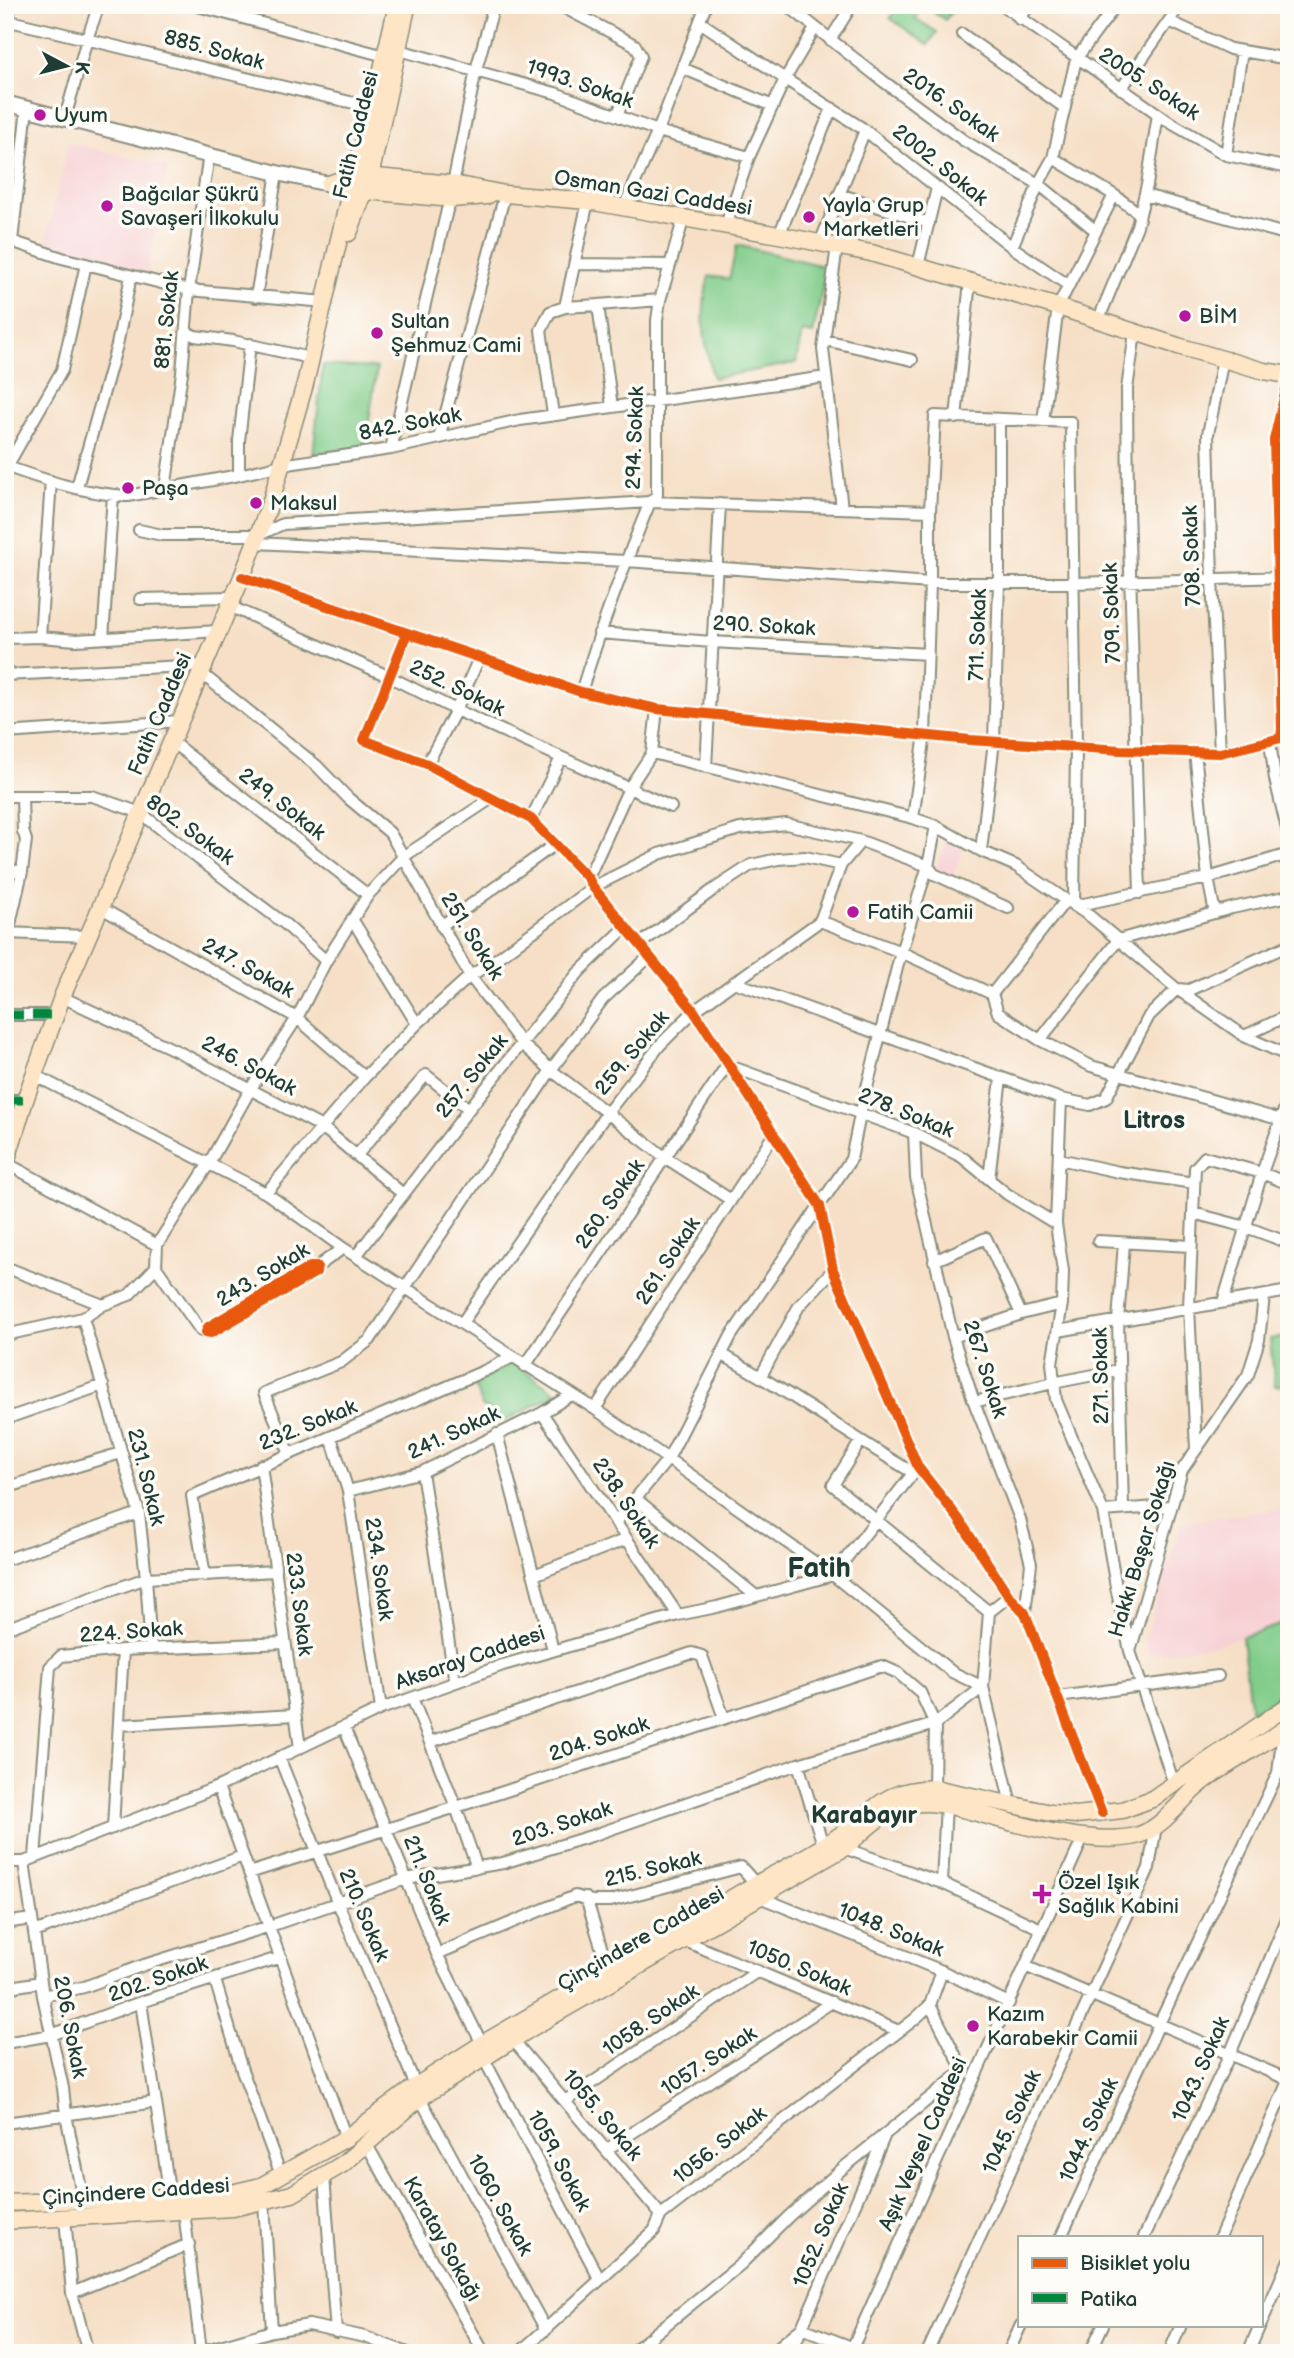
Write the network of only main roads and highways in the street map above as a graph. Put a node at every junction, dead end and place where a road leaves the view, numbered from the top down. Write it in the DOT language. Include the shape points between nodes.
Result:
graph roads {
  1 [pos="397,5"];
  2 [pos="407,5"];
  3 [pos="392,53"];
  4 [pos="377,148"];
  5 [pos="396,178"];
  6 [pos="360,183"];
  7 [pos="329,184"];
  8 [pos="453,192"];
  9 [pos="1289,376"];
  10 [pos="7,1156"];
  11 [pos="1289,1705"];
  12 [pos="1286,1728"];
  13 [pos="756,1890"];
  14 [pos="483,2051"];
  15 [pos="418,2092"];
  16 [pos="64,2200"];
  17 [pos="5,2203"];
  18 [pos="65,2218"];
  19 [pos="5,2221"];
  1 -- 3 [label="main road, Fatih Caddesi"];
  2 -- 3 [label="main road, Fatih Caddesi"];
  3 -- 4 [label="main road, Fatih Caddesi"];
  3 -- 6 [label="main road, Fatih Caddesi" via="373,107"];
  4 -- 5 [label="main road" via="383,166"];
  4 -- 6 [label="main road, Fatih Caddesi"];
  5 -- 6 [label="main road"];
  5 -- 8 [label="main road"];
  6 -- 7 [label="main road"];
  6 -- 8 [label="main road"];
  6 -- 10 [label="main road, Fatih Caddesi" via="257,539 62,997"];
  8 -- 9 [label="main road, Osman Gazi Caddesi" via="588,201 837,246"];
  11 -- 13 [label="main road, Çinçindere Caddesi" via="1152,1799 1122,1810 1064,1814 934,1788 890,1796"];
  12 -- 13 [label="main road, Çinçindere Caddesi" via="1203,1781 1156,1826 1140,1835 1114,1839 1084,1836 1031,1828 946,1804 918,1804 881,1816 844,1848"];
  13 -- 14 [label="main road, Çinçindere Caddesi" via="608,1969"];
  13 -- 14 [label="main road, Çinçindere Caddesi" via="683,1940 513,2040"];
  14 -- 15 [label="main road, Çinçindere Caddesi"];
  15 -- 16 [label="main road, Çinçindere Caddesi" via="261,2186 223,2195"];
  15 -- 18 [label="main road, Çinçindere Caddesi" via="367,2145 292,2194 233,2208"];
  16 -- 17 [label="main road, Çinçindere Caddesi"];
  16 -- 18 [label="main road"];
  18 -- 19 [label="main road, Çinçindere Caddesi"];
}
